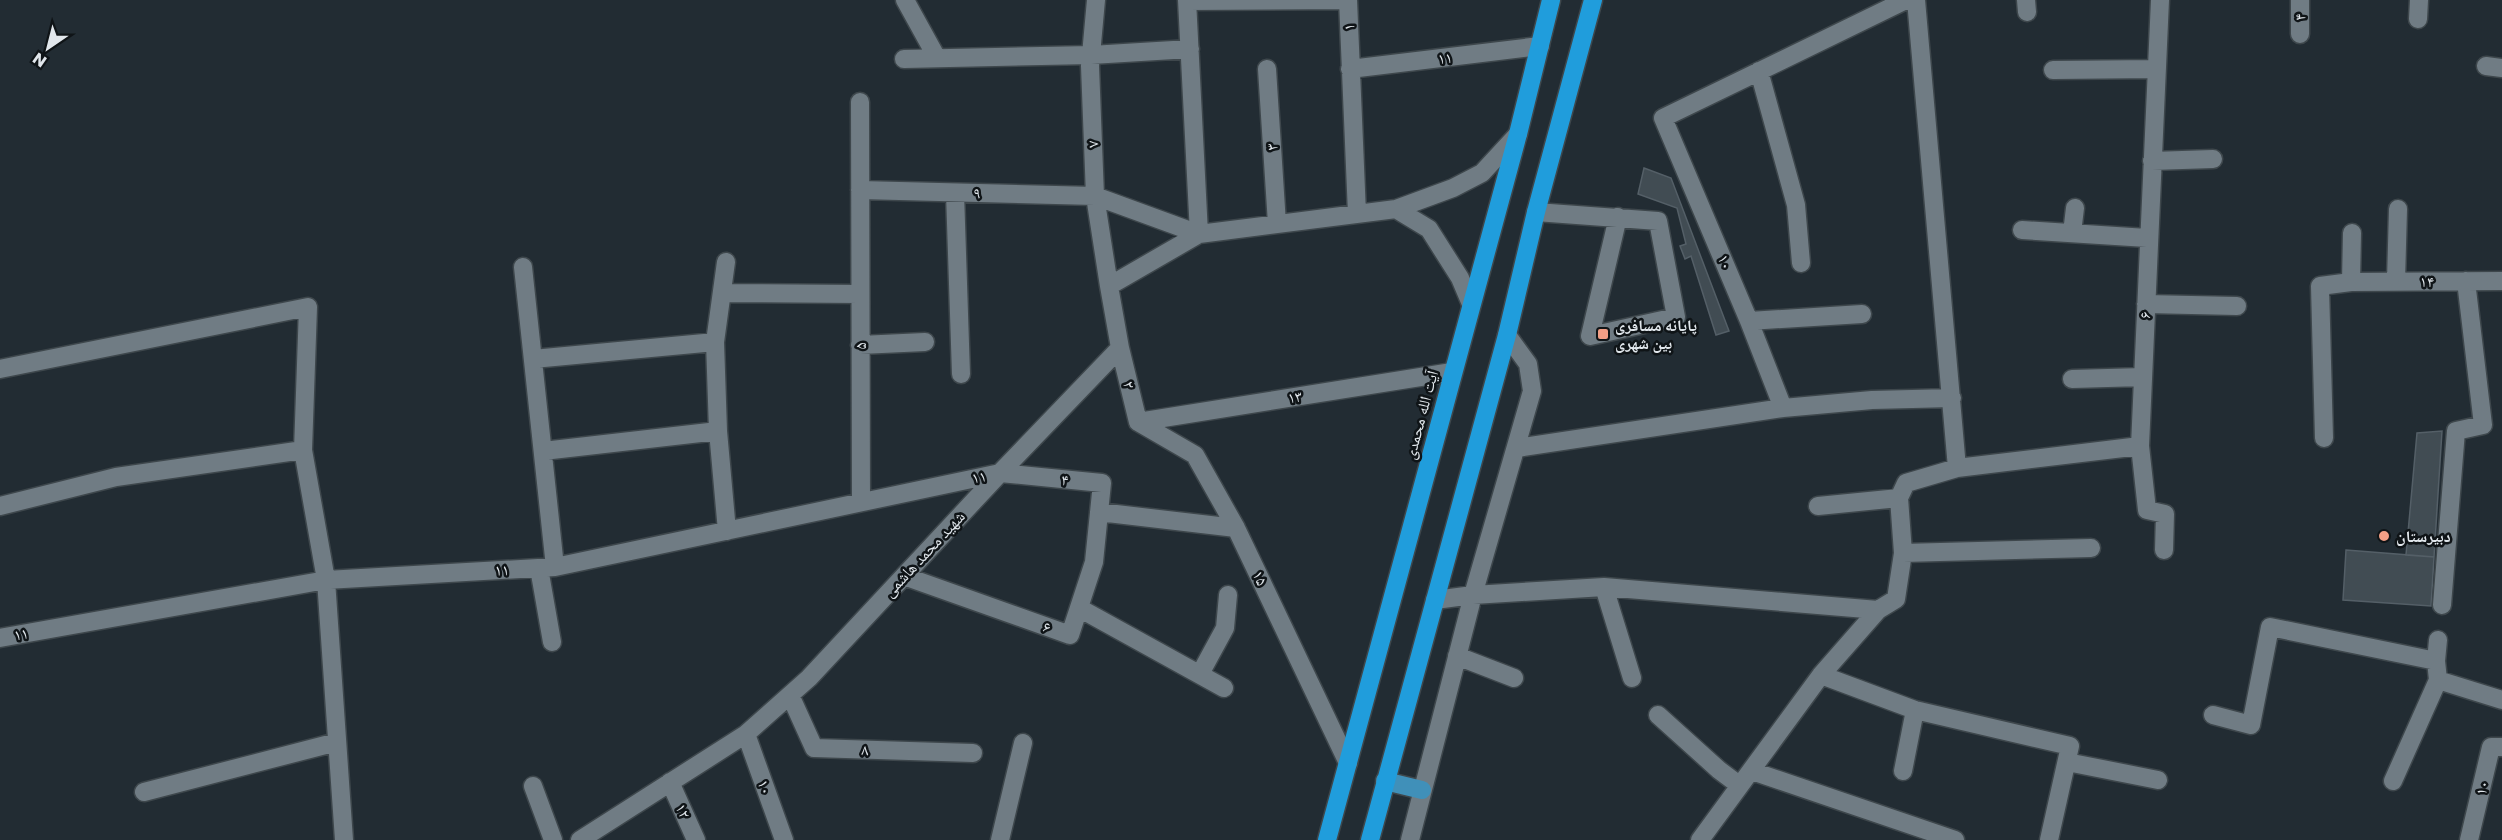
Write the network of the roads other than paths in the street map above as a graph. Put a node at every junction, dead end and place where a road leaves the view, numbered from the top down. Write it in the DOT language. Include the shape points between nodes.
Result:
graph roads {
  1 [pos="905,0"];
  2 [pos="1096,0"];
  3 [pos="1551,0"];
  4 [pos="1593,0"];
  5 [pos="1906,0"];
  6 [pos="1916,0"];
  7 [pos="2160,0"];
  8 [pos="2300,0"];
  9 [pos="2419,0"];
  10 [pos="1187,1"];
  11 [pos="2418,19"];
  12 [pos="2300,34"];
  13 [pos="1540,46"];
  14 [pos="1190,50"];
  15 [pos="1091,55"];
  16 [pos="937,58"];
  17 [pos="904,59"];
  18 [pos="1268,69"];
  19 [pos="1350,69"];
  20 [pos="2053,69"];
  21 [pos="2155,69"];
  22 [pos="1759,71"];
  23 [pos="860,102"];
  24 [pos="1518,134"];
  25 [pos="2213,159"];
  26 [pos="2152,161"];
  27 [pos="860,190"];
  28 [pos="955,193"];
  29 [pos="1095,196"];
  30 [pos="2074,208"];
  31 [pos="1396,209"];
  32 [pos="2398,210"];
  33 [pos="1536,212"];
  34 [pos="1357,214"];
  35 [pos="1618,217"];
  36 [pos="1277,224"];
  37 [pos="2022,230"];
  38 [pos="2072,232"];
  39 [pos="2352,233"];
  40 [pos="1199,234"];
  41 [pos="2147,238"];
  42 [pos="726,262"];
  43 [pos="1801,263"];
  44 [pos="523,267"];
  45 [pos="2466,281"];
  46 [pos="2502,281"];
  47 [pos="2351,282"];
  48 [pos="2396,282"];
  49 [pos="1109,286"];
  50 [pos="722,293"];
  51 [pos="860,294"];
  52 [pos="1471,304"];
  53 [pos="2146,304"];
  54 [pos="2237,306"];
  55 [pos="1862,314"];
  56 [pos="1749,321"];
  57 [pos="1507,335"];
  58 [pos="715,342"];
  59 [pos="925,342"];
  60 [pos="860,345"];
  61 [pos="1120,348"];
  62 [pos="533,359"];
  63 [pos="0,369"];
  64 [pos="1452,372"];
  65 [pos="961,374"];
  66 [pos="2143,377"];
  67 [pos="2072,379"];
  68 [pos="1952,398"];
  69 [pos="1783,408"];
  70 [pos="1137,422"];
  71 [pos="718,431"];
  72 [pos="2324,438"];
  73 [pos="2140,446"];
  74 [pos="1517,448"];
  75 [pos="303,450"];
  76 [pos="543,451"];
  77 [pos="1957,468"];
  78 [pos="1000,473"];
  79 [pos="1899,498"];
  80 [pos="861,502"];
  81 [pos="0,506"];
  82 [pos="1818,506"];
  83 [pos="1099,512"];
  84 [pos="1236,528"];
  85 [pos="727,531"];
  86 [pos="2091,548"];
  87 [pos="2164,550"];
  88 [pos="1903,553"];
  89 [pos="547,567"];
  90 [pos="904,576"];
  91 [pos="326,580"];
  92 [pos="1604,587"];
  93 [pos="1228,595"];
  94 [pos="1473,595"];
  95 [pos="1435,600"];
  96 [pos="2442,605"];
  97 [pos="1079,608"];
  98 [pos="1878,610"];
  99 [pos="0,638"];
  100 [pos="2438,639"];
  101 [pos="552,642"];
  102 [pos="1457,656"];
  103 [pos="2436,661"];
  104 [pos="1200,674"];
  105 [pos="1821,675"];
  106 [pos="1514,678"];
  107 [pos="1632,678"];
  108 [pos="2438,680"];
  109 [pos="1224,688"];
  110 [pos="790,695"];
  111 [pos="2502,700"];
  112 [pos="1915,710"];
  113 [pos="2213,715"];
  114 [pos="1658,716"];
  115 [pos="746,734"];
  116 [pos="337,742"];
  117 [pos="1023,743"];
  118 [pos="2502,747"];
  119 [pos="973,753"];
  120 [pos="2067,762"];
  121 [pos="1348,763"];
  122 [pos="1752,771"];
  123 [pos="1903,771"];
  124 [pos="2158,780"];
  125 [pos="1385,781"];
  126 [pos="2393,781"];
  127 [pos="670,782"];
  128 [pos="1739,785"];
  129 [pos="533,786"];
  130 [pos="1422,790"];
  131 [pos="144,792"];
  132 [pos="1415,838"];
  133 [pos="344,840"];
  134 [pos="553,840"];
  135 [pos="580,840"];
  136 [pos="696,840"];
  137 [pos="784,840"];
  138 [pos="1000,840"];
  139 [pos="1327,840"];
  140 [pos="1370,840"];
  141 [pos="1700,840"];
  142 [pos="1955,840"];
  143 [pos="2049,840"];
  144 [pos="2469,840"];
  1 -- 16 [label="street"];
  2 -- 15 [label="street, ۷"];
  3 -- 13 [label="highway, آیت الله محمدی"];
  4 -- 33 [label="highway"];
  5 -- 22 [label="street, ۱۰"];
  6 -- 68 [label="street"];
  7 -- 21 [label="street, ۶"];
  8 -- 12 [label="street, ۴"];
  9 -- 11 [label="street"];
  10 -- 14 [label="street"];
  10 -- 19 [label="street, ۱" via="1347,0"];
  13 -- 19 [label="street, ۱۱"];
  13 -- 24 [label="highway, آیت الله محمدی"];
  14 -- 15 [label="street"];
  14 -- 40 [label="street"];
  15 -- 16 [label="street"];
  15 -- 29 [label="street, ۷"];
  16 -- 17 [label="street"];
  18 -- 36 [label="street, ۳"];
  19 -- 34 [label="street, ۱"];
  20 -- 21 [label="street"];
  21 -- 26 [label="street, ۶"];
  22 -- 43 [label="street" via="1796,206"];
  22 -- 56 [label="street, ۱۰" via="1663,118"];
  23 -- 27 [label="street, ۵"];
  24 -- 31 [label="street" via="1482,173"];
  24 -- 52 [label="highway, آیت الله محمدی"];
  25 -- 26 [label="street"];
  26 -- 41 [label="street, ۶"];
  27 -- 28 [label="street, ۹"];
  27 -- 51 [label="street, ۵"];
  28 -- 29 [label="street, ۹"];
  28 -- 65 [label="street"];
  29 -- 40 [label="street"];
  29 -- 49 [label="street, ۷"];
  30 -- 38 [label="street"];
  31 -- 34 [label="street"];
  31 -- 52 [label="street" via="1429,229 1460,278"];
  32 -- 48 [label="street"];
  33 -- 35 [label="street"];
  33 -- 57 [label="highway"];
  34 -- 36 [label="street"];
  35 -- 35 [label="street" via="1592,325 1590,336 1676,317 1658,221"];
  36 -- 40 [label="street"];
  37 -- 38 [label="street"];
  38 -- 41 [label="street"];
  39 -- 47 [label="street"];
  40 -- 49 [label="street"];
  41 -- 53 [label="street, ۶"];
  42 -- 50 [label="street"];
  44 -- 62 [label="street"];
  45 -- 46 [label="street, ۱۴"];
  45 -- 48 [label="street, ۱۴"];
  45 -- 96 [label="street" via="2483,424 2456,431"];
  47 -- 48 [label="street, ۱۴"];
  47 -- 72 [label="street, ۱۴" via="2320,286"];
  49 -- 61 [label="street"];
  50 -- 51 [label="street"];
  50 -- 58 [label="street"];
  51 -- 60 [label="street, ۵"];
  52 -- 64 [label="highway, آیت الله محمدی"];
  53 -- 54 [label="street"];
  53 -- 66 [label="street, ۶"];
  55 -- 56 [label="street"];
  56 -- 69 [label="street, ۱۰"];
  57 -- 74 [label="street" via="1528,364 1532,391"];
  57 -- 95 [label="highway"];
  58 -- 62 [label="street"];
  58 -- 71 [label="street"];
  59 -- 60 [label="street"];
  60 -- 80 [label="street, ۵"];
  61 -- 70 [label="street, ۲"];
  61 -- 78 [label="street, شهید محمد هاشمی"];
  62 -- 76 [label="street"];
  63 -- 75 [label="street" via="308,307"];
  64 -- 70 [label="street, ۱۳"];
  64 -- 121 [label="highway, آیت الله محمدی"];
  66 -- 67 [label="street"];
  66 -- 73 [label="street, ۶"];
  68 -- 69 [label="street"];
  68 -- 77 [label="street"];
  69 -- 74 [label="street"];
  70 -- 84 [label="street, ۱۵" via="1195,455"];
  71 -- 76 [label="street"];
  71 -- 85 [label="street"];
  73 -- 77 [label="street"];
  73 -- 87 [label="street, ۶" via="2146,510 2165,514"];
  74 -- 94 [label="street"];
  75 -- 81 [label="street" via="116,477"];
  75 -- 91 [label="street"];
  76 -- 89 [label="street"];
  77 -- 79 [label="street" via="1906,483"];
  78 -- 80 [label="street, ۱۱"];
  78 -- 83 [label="street, ۴" via="1102,483"];
  78 -- 90 [label="street, شهید محمد هاشمی"];
  79 -- 82 [label="street"];
  79 -- 88 [label="street"];
  80 -- 85 [label="street, ۱۱"];
  83 -- 84 [label="street"];
  83 -- 97 [label="street, ۶" via="1094,562"];
  84 -- 121 [label="street, ۱۵"];
  85 -- 89 [label="street, ۱۱"];
  86 -- 88 [label="street"];
  88 -- 98 [label="street" via="1896,599"];
  89 -- 91 [label="street, ۱۱"];
  89 -- 101 [label="street"];
  90 -- 97 [label="street, ۶" via="1070,635"];
  90 -- 110 [label="street, شهید محمد هاشمی"];
  91 -- 99 [label="street, ۱۱"];
  91 -- 116 [label="street"];
  92 -- 94 [label="street"];
  92 -- 98 [label="street"];
  92 -- 107 [label="street"];
  93 -- 104 [label="street" via="1225,628"];
  94 -- 95 [label="street"];
  94 -- 102 [label="street"];
  95 -- 125 [label="highway"];
  97 -- 104 [label="street"];
  98 -- 105 [label="street"];
  100 -- 103 [label="street"];
  102 -- 106 [label="street"];
  102 -- 130 [label="street"];
  103 -- 108 [label="street"];
  103 -- 113 [label="street" via="2270,627 2250,724"];
  104 -- 109 [label="street"];
  105 -- 112 [label="street"];
  105 -- 122 [label="street"];
  108 -- 111 [label="street"];
  108 -- 126 [label="street"];
  110 -- 115 [label="street, شهید محمد هاشمی"];
  110 -- 119 [label="street, ۸" via="814,748"];
  112 -- 120 [label="street" via="2070,746"];
  112 -- 123 [label="street"];
  114 -- 128 [label="street"];
  115 -- 127 [label="street, شهید محمد هاشمی"];
  115 -- 137 [label="street, ۱۰"];
  116 -- 131 [label="street"];
  116 -- 133 [label="street"];
  117 -- 138 [label="street"];
  118 -- 144 [label="street, ۱۰" via="2491,747"];
  120 -- 124 [label="street"];
  120 -- 143 [label="street"];
  121 -- 139 [label="highway, آیت الله محمدی"];
  122 -- 128 [label="street"];
  122 -- 142 [label="street"];
  125 -- 130 [label="main road"];
  125 -- 140 [label="highway"];
  127 -- 135 [label="street, شهید محمد هاشمی"];
  127 -- 136 [label="street, ۱۲"];
  128 -- 141 [label="street"];
  129 -- 134 [label="street"];
  130 -- 132 [label="street"];
}
